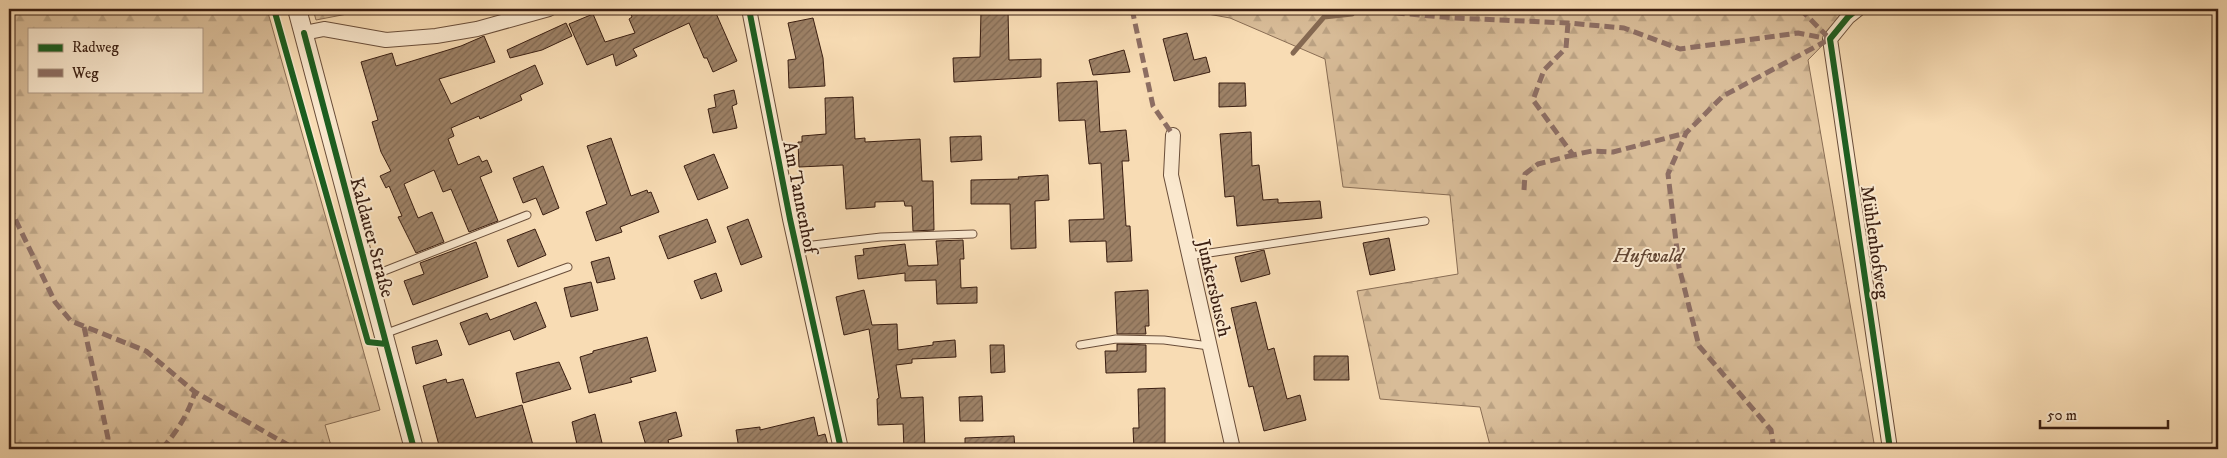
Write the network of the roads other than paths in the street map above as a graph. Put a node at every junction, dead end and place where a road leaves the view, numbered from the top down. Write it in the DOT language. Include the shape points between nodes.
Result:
graph roads {
  1 [pos="297,9"];
  2 [pos="550,9"];
  3 [pos="748,9"];
  4 [pos="1858,9"];
  5 [pos="304,33"];
  6 [pos="1173,135"];
  7 [pos="526,215"];
  8 [pos="1425,221"];
  9 [pos="973,234"];
  10 [pos="796,247"];
  11 [pos="1189,256"];
  12 [pos="568,268"];
  13 [pos="369,277"];
  14 [pos="384,334"];
  15 [pos="1080,345"];
  16 [pos="1209,346"];
  17 [pos="414,449"];
  18 [pos="840,449"];
  19 [pos="1233,449"];
  20 [pos="1890,449"];
  1 -- 5 [label="street, Kaldauer Straße"];
  2 -- 5 [label="street" via="477,29 436,36 386,40 324,29"];
  3 -- 10 [label="street, Am Tannenhof"];
  4 -- 20 [label="street, Mühlenhofweg" via="1830,39"];
  5 -- 13 [label="street, Kaldauer Straße"];
  6 -- 11 [label="street, Junkersbusch" via="1170,175"];
  7 -- 13 [label="lane"];
  8 -- 11 [label="lane"];
  9 -- 10 [label="lane" via="881,237"];
  10 -- 18 [label="street, Am Tannenhof"];
  11 -- 16 [label="street, Junkersbusch"];
  12 -- 14 [label="lane"];
  13 -- 14 [label="street, Kaldauer Straße"];
  14 -- 17 [label="street, Kaldauer Straße"];
  15 -- 16 [label="lane" via="1116,339 1164,340"];
  16 -- 19 [label="street, Junkersbusch"];
}
